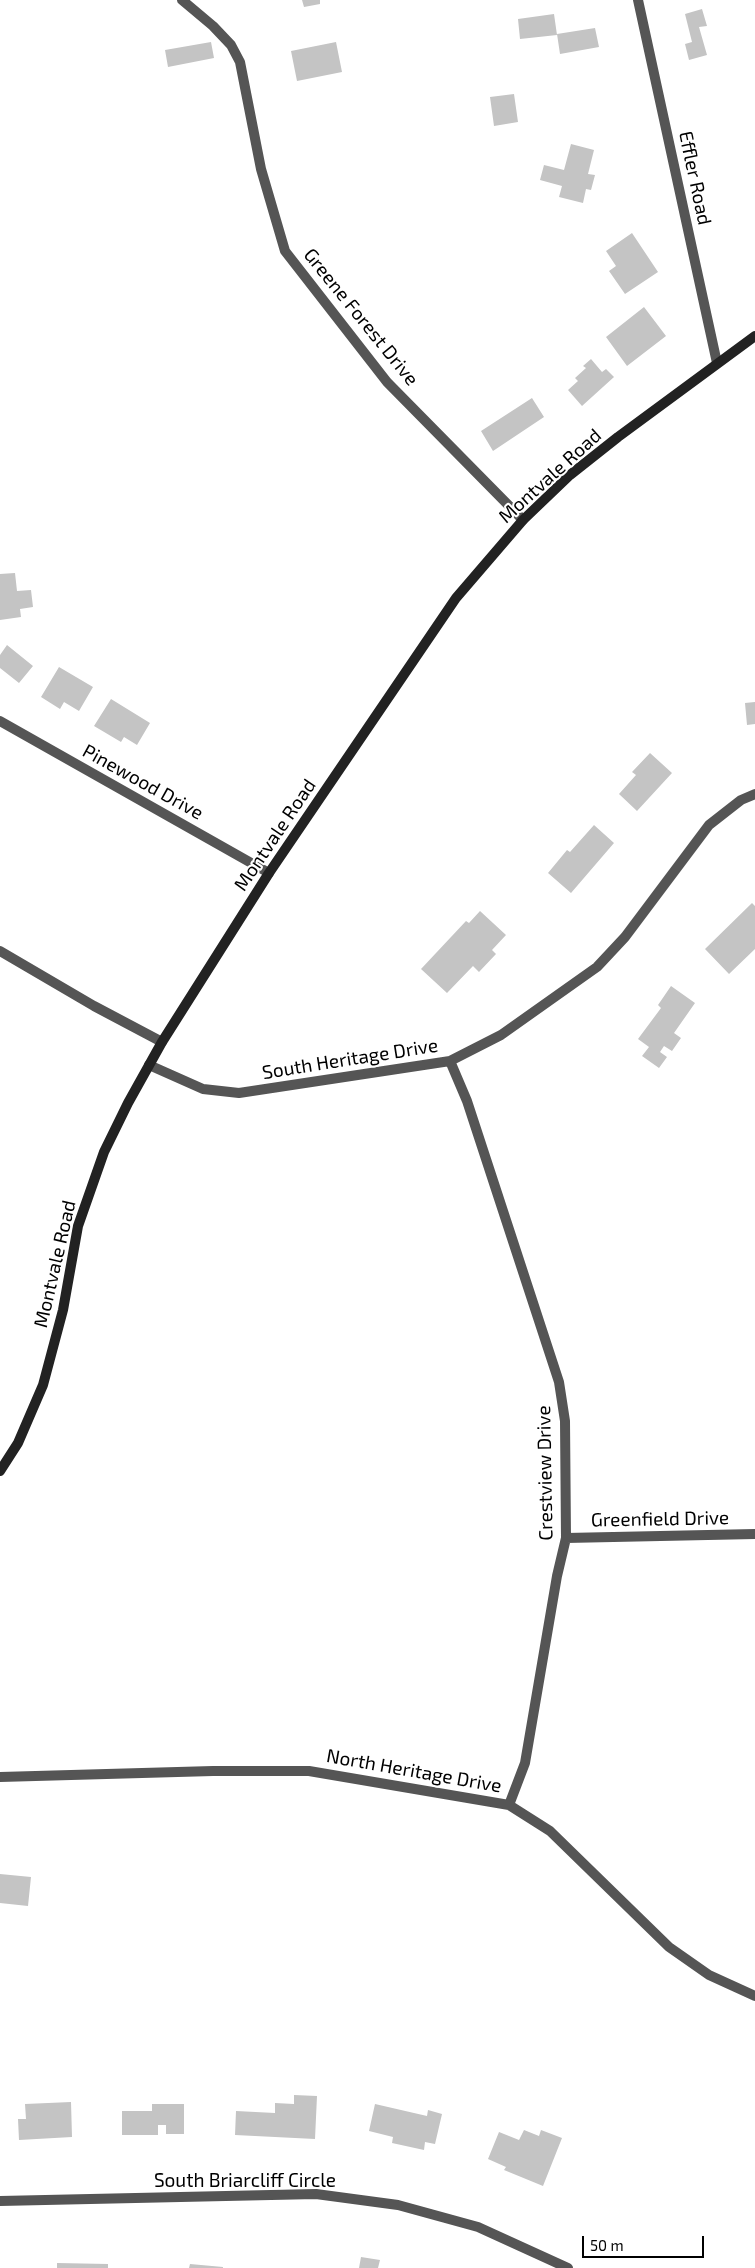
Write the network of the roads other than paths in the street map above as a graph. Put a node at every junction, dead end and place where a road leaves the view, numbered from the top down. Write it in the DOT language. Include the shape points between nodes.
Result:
graph roads {
  1 [pos="182,0"];
  2 [pos="638,0"];
  3 [pos="755,336"];
  4 [pos="717,363"];
  5 [pos="523,520"];
  6 [pos="0,721"];
  7 [pos="755,794"];
  8 [pos="269,873"];
  9 [pos="0,951"];
  10 [pos="162,1042"];
  11 [pos="450,1061"];
  12 [pos="149,1065"];
  13 [pos="0,1471"];
  14 [pos="755,1534"];
  15 [pos="566,1538"];
  16 [pos="0,1777"];
  17 [pos="509,1805"];
  18 [pos="755,1996"];
  19 [pos="0,2201"];
  20 [pos="568,2268"];
  1 -- 5 [label="street, Greene Forest Drive" via="231,45 240,62 261,169 285,252 387,382"];
  2 -- 4 [label="street, Effler Road"];
  3 -- 4 [label="main road, Montvale Road"];
  4 -- 5 [label="main road, Montvale Road" via="570,476"];
  5 -- 8 [label="main road, Montvale Road" via="456,598"];
  6 -- 8 [label="street, Pinewood Drive"];
  7 -- 11 [label="street, South Heritage Drive" via="741,800 709,825 625,937 597,967 501,1035"];
  8 -- 10 [label="main road, Montvale Road"];
  9 -- 10 [label="street"];
  10 -- 12 [label="main road, Montvale Road"];
  11 -- 12 [label="street, South Heritage Drive" via="239,1093 203,1089"];
  11 -- 15 [label="street, Crestview Drive" via="467,1101 559,1382 565,1421"];
  12 -- 13 [label="main road, Montvale Road" via="104,1152 78,1226 63,1310 43,1385 18,1443"];
  14 -- 15 [label="street, Greenfield Drive"];
  15 -- 17 [label="street, Crestview Drive" via="526,1763"];
  16 -- 17 [label="street, North Heritage Drive" via="310,1771"];
  17 -- 18 [label="street, North Heritage Drive" via="550,1832 669,1947 709,1975"];
  19 -- 20 [label="street, South Briarcliff Circle" via="316,2194 398,2205 478,2227"];
}
